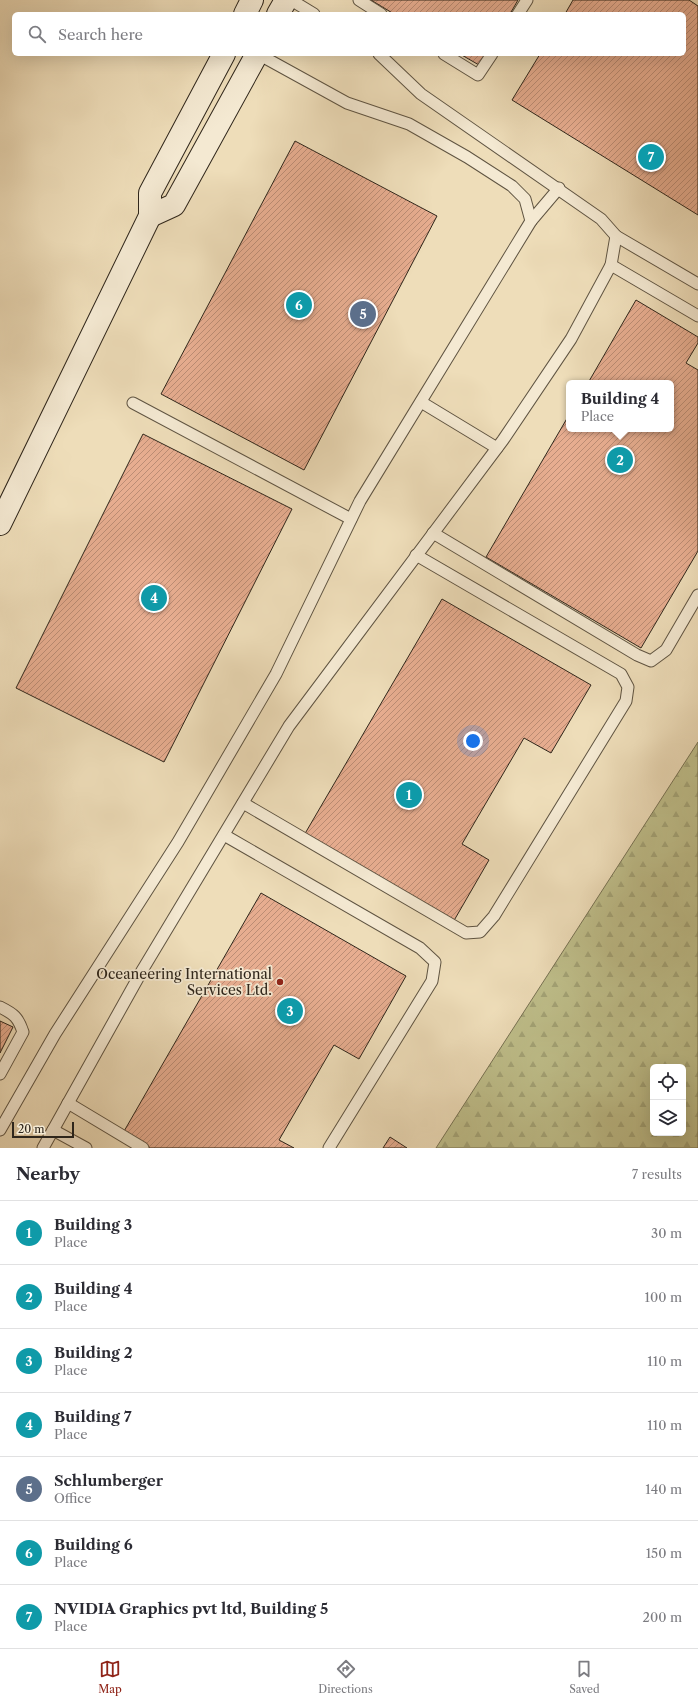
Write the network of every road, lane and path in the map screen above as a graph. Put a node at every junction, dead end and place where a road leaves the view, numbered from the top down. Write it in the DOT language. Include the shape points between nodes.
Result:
graph roads {
  1 [pos="252,0"];
  2 [pos="286,0"];
  3 [pos="291,0"];
  4 [pos="359,0"];
  5 [pos="527,0"];
  6 [pos="246,12"];
  7 [pos="279,12"];
  8 [pos="311,12"];
  9 [pos="378,12"];
  10 [pos="519,12"];
  11 [pos="223,56"];
  12 [pos="257,56"];
  13 [pos="262,56"];
  14 [pos="381,56"];
  15 [pos="447,56"];
  16 [pos="491,56"];
  17 [pos="210,80"];
  18 [pos="235,95"];
  19 [pos="559,188"];
  20 [pos="150,216"];
  21 [pos="531,221"];
  22 [pos="616,236"];
  23 [pos="611,265"];
  24 [pos="698,284"];
  25 [pos="698,316"];
  26 [pos="421,402"];
  27 [pos="133,403"];
  28 [pos="496,448"];
  29 [pos="351,519"];
  30 [pos="0,524"];
  31 [pos="433,533"];
  32 [pos="416,555"];
  33 [pos="698,595"];
  34 [pos="242,803"];
  35 [pos="224,835"];
  36 [pos="0,1008"];
  37 [pos="0,1074"];
  38 [pos="68,1103"];
  39 [pos="0,1130"];
  40 [pos="54,1130"];
  41 [pos="43,1148"];
  42 [pos="86,1148"];
  43 [pos="143,1148"];
  44 [pos="329,1148"];
  1 -- 6 [label="street"];
  2 -- 7 [label="street"];
  3 -- 8 [label="lane"];
  4 -- 9 [label="lane"];
  5 -- 10 [label="lane"];
  11 -- 17 [label="street"];
  12 -- 18 [label="street"];
  13 -- 21 [label="lane" via="347,103 409,124 467,157 512,186 525,199"];
  14 -- 19 [label="lane" via="421,94"];
  15 -- 16 [label="lane" via="478,75"];
  17 -- 18 [label="street"];
  17 -- 20 [label="street" via="150,193"];
  18 -- 20 [label="street" via="174,205"];
  19 -- 21 [label="lane"];
  19 -- 22 [label="lane" via="601,219"];
  20 -- 30 [label="street"];
  21 -- 26 [label="lane"];
  22 -- 23 [label="lane"];
  22 -- 24 [label="lane"];
  23 -- 25 [label="lane"];
  23 -- 28 [label="lane" via="571,339"];
  26 -- 28 [label="lane"];
  26 -- 29 [label="lane" via="360,500"];
  27 -- 29 [label="lane"];
  28 -- 31 [label="lane"];
  29 -- 39 [label="lane" via="276,674 178,842 55,1034"];
  31 -- 32 [label="lane"];
  31 -- 33 [label="lane" via="636,655 651,661 666,650"];
  32 -- 34 [label="lane" via="289,726"];
  32 -- 34 [label="lane" via="621,674 628,687 626,701 494,916 480,932 466,933"];
  34 -- 35 [label="lane"];
  35 -- 38 [label="lane" via="143,969"];
  35 -- 44 [label="lane" via="420,948 435,962 432,981"];
  36 -- 37 [label="lane" via="20,1020 23,1032"];
  38 -- 40 [label="lane"];
  38 -- 43 [label="lane"];
  40 -- 41 [label="lane"];
  40 -- 42 [label="lane"];
}
